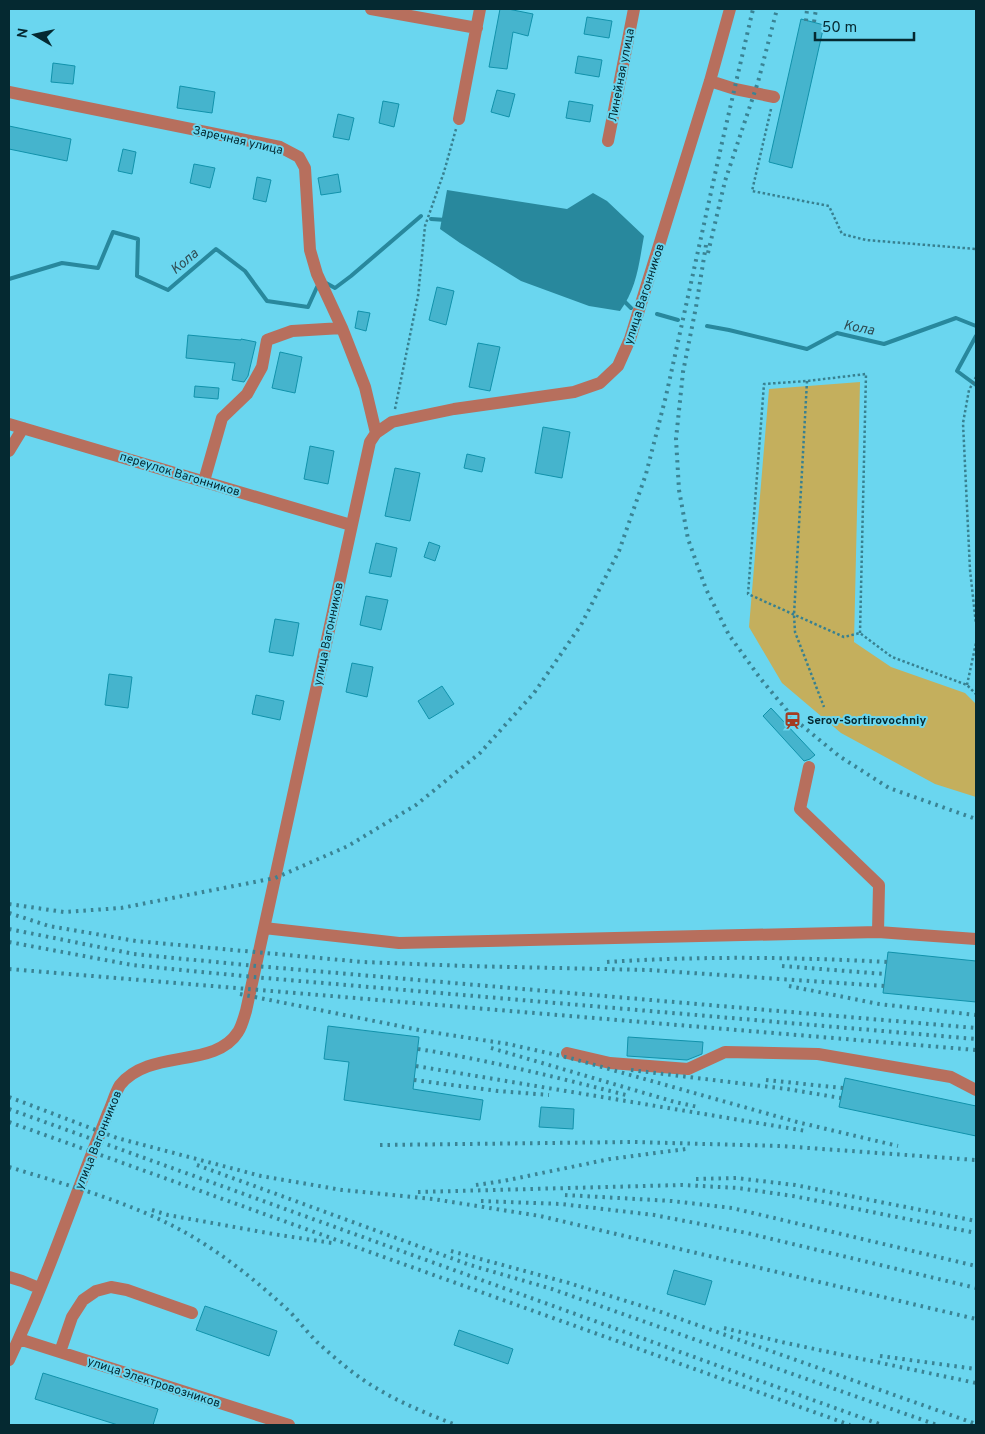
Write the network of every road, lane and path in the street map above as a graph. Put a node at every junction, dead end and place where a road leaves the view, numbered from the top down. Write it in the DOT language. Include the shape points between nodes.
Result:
graph roads {
  1 [pos="371,9"];
  2 [pos="480,9"];
  3 [pos="634,9"];
  4 [pos="730,9"];
  5 [pos="477,28"];
  6 [pos="710,81"];
  7 [pos="9,92"];
  8 [pos="774,96"];
  9 [pos="459,119"];
  10 [pos="608,141"];
  11 [pos="976,249"];
  12 [pos="342,328"];
  13 [pos="976,377"];
  14 [pos="807,381"];
  15 [pos="392,422"];
  16 [pos="9,424"];
  17 [pos="23,428"];
  18 [pos="376,433"];
  19 [pos="9,451"];
  20 [pos="204,481"];
  21 [pos="351,525"];
  22 [pos="794,615"];
  23 [pos="976,624"];
  24 [pos="860,633"];
  25 [pos="976,643"];
  26 [pos="967,685"];
  27 [pos="976,694"];
  28 [pos="824,707"];
  29 [pos="809,767"];
  30 [pos="264,928"];
  31 [pos="878,932"];
  32 [pos="976,939"];
  33 [pos="567,1053"];
  34 [pos="976,1090"];
  35 [pos="9,1277"];
  36 [pos="39,1288"];
  37 [pos="192,1313"];
  38 [pos="19,1339"];
  39 [pos="60,1352"];
  40 [pos="9,1360"];
  41 [pos="289,1425"];
  1 -- 5 [label="street"];
  2 -- 5 [label="street"];
  3 -- 10 [label="street, Линейная улица"];
  4 -- 6 [label="street, улица Вагонников"];
  5 -- 9 [label="street"];
  6 -- 8 [label="street"];
  6 -- 15 [label="street, улица Вагонников" via="630,339 618,366 600,383 574,392 454,409"];
  7 -- 12 [label="street, Заречная улица" via="280,147 299,157 305,168 310,250 317,274"];
  8 -- 11 [label="path" via="752,191 829,206 842,234 866,240"];
  9 -- 15 [label="path" via="424,226 418,296"];
  12 -- 18 [label="street, Заречная улица" via="365,387"];
  12 -- 20 [label="street" via="292,331 267,340 262,367 247,394 222,418"];
  13 -- 23 [label="path" via="969,390 963,423 970,570"];
  14 -- 22 [label="path"];
  14 -- 22 [label="path" via="764,384 748,594"];
  14 -- 24 [label="path" via="866,374"];
  15 -- 18 [label="street, улица Вагонников"];
  16 -- 17 [label="street, переулок Вагонников"];
  17 -- 19 [label="street"];
  17 -- 20 [label="street, переулок Вагонников"];
  18 -- 21 [label="street, улица Вагонников" via="370,442"];
  20 -- 21 [label="street, переулок Вагонников"];
  21 -- 30 [label="street, улица Вагонников"];
  22 -- 24 [label="path" via="844,637"];
  22 -- 28 [label="path" via="795,632"];
  24 -- 26 [label="path" via="892,656"];
  25 -- 26 [label="path"];
  26 -- 27 [label="path"];
  29 -- 31 [label="street" via="800,809 879,885"];
  30 -- 31 [label="street" via="399,943"];
  30 -- 36 [label="street, улица Вагонников" via="246,1011 238,1032 226,1045 210,1052 149,1065 132,1073 119,1086"];
  31 -- 32 [label="street"];
  33 -- 34 [label="street" via="610,1062 688,1069 725,1052 818,1054 951,1077"];
  35 -- 36 [label="street"];
  36 -- 38 [label="street, улица Вагонников"];
  37 -- 39 [label="street" via="127,1290 111,1287 96,1291 83,1300 72,1317"];
  38 -- 39 [label="street, улица Электровозников"];
  38 -- 40 [label="street, улица Вагонников"];
  39 -- 41 [label="street, улица Электровозников"];
}
